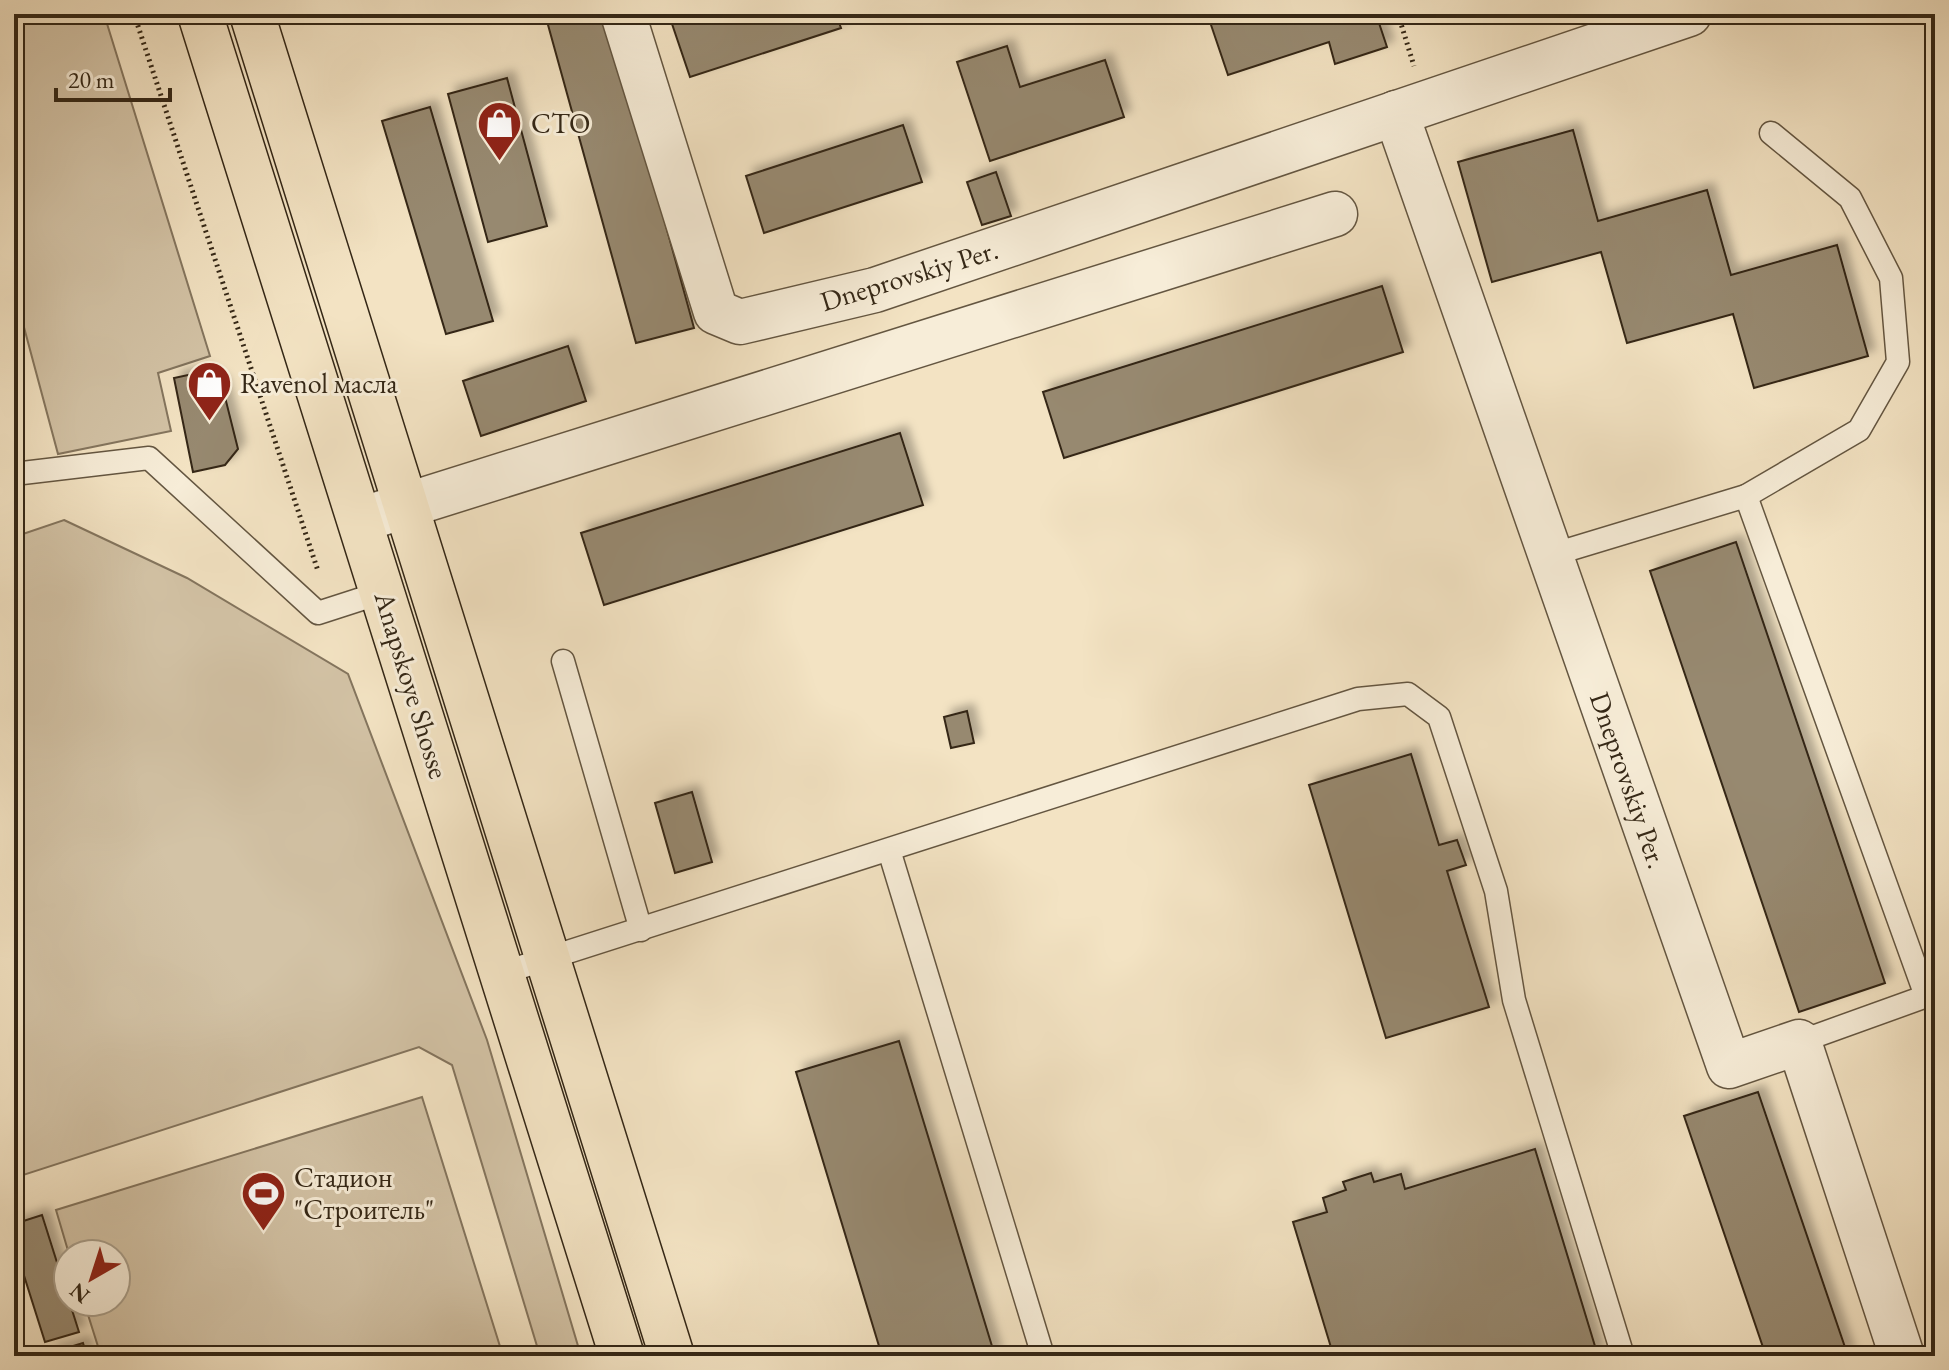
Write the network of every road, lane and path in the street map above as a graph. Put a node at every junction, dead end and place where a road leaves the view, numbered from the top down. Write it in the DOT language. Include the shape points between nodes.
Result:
graph roads {
  1 [pos="134,14"];
  2 [pos="200,14"];
  3 [pos="252,14"];
  4 [pos="623,14"];
  5 [pos="1398,14"];
  6 [pos="1689,14"];
  7 [pos="1410,107"];
  8 [pos="1771,133"];
  9 [pos="1335,214"];
  10 [pos="14,474"];
  11 [pos="1746,496"];
  12 [pos="407,504"];
  13 [pos="360,520"];
  14 [pos="1551,555"];
  15 [pos="383,592"];
  16 [pos="331,608"];
  17 [pos="563,661"];
  18 [pos="889,850"];
  19 [pos="641,930"];
  20 [pos="549,959"];
  21 [pos="502,973"];
  22 [pos="1931,994"];
  23 [pos="1799,1042"];
  24 [pos="622,1356"];
  25 [pos="672,1356"];
  26 [pos="1043,1356"];
  27 [pos="1623,1356"];
  28 [pos="1902,1356"];
  1 -- 16 [label="path"];
  2 -- 13 [label="highway, Anapskoye Shosse"];
  3 -- 12 [label="highway, Anapskoye Shosse"];
  4 -- 7 [label="street, Dneprovskiy Per." via="716,312 740,322 875,290"];
  5 -- 7 [label="path"];
  6 -- 7 [label="street, Dneprovskiy Per."];
  7 -- 14 [label="street, Dneprovskiy Per."];
  8 -- 11 [label="lane" via="1850,198 1891,278 1898,362 1859,430"];
  9 -- 12 [label="street"];
  10 -- 16 [label="lane" via="149,458 318,613"];
  11 -- 14 [label="lane"];
  11 -- 22 [label="lane"];
  12 -- 13 [label="street"];
  12 -- 20 [label="highway, Anapskoye Shosse"];
  13 -- 15 [label="highway, Anapskoye Shosse"];
  14 -- 23 [label="street, Dneprovskiy Per." via="1729,1066"];
  15 -- 16 [label="lane"];
  15 -- 21 [label="highway, Anapskoye Shosse"];
  17 -- 19 [label="lane"];
  18 -- 19 [label="lane"];
  18 -- 26 [label="lane"];
  18 -- 27 [label="lane" via="1358,699 1408,694 1439,717 1496,891 1514,1000"];
  19 -- 20 [label="lane"];
  20 -- 21 [label="lane"];
  20 -- 25 [label="highway, Anapskoye Shosse"];
  21 -- 24 [label="highway, Anapskoye Shosse"];
  22 -- 23 [label="lane"];
  23 -- 28 [label="street"];
}
